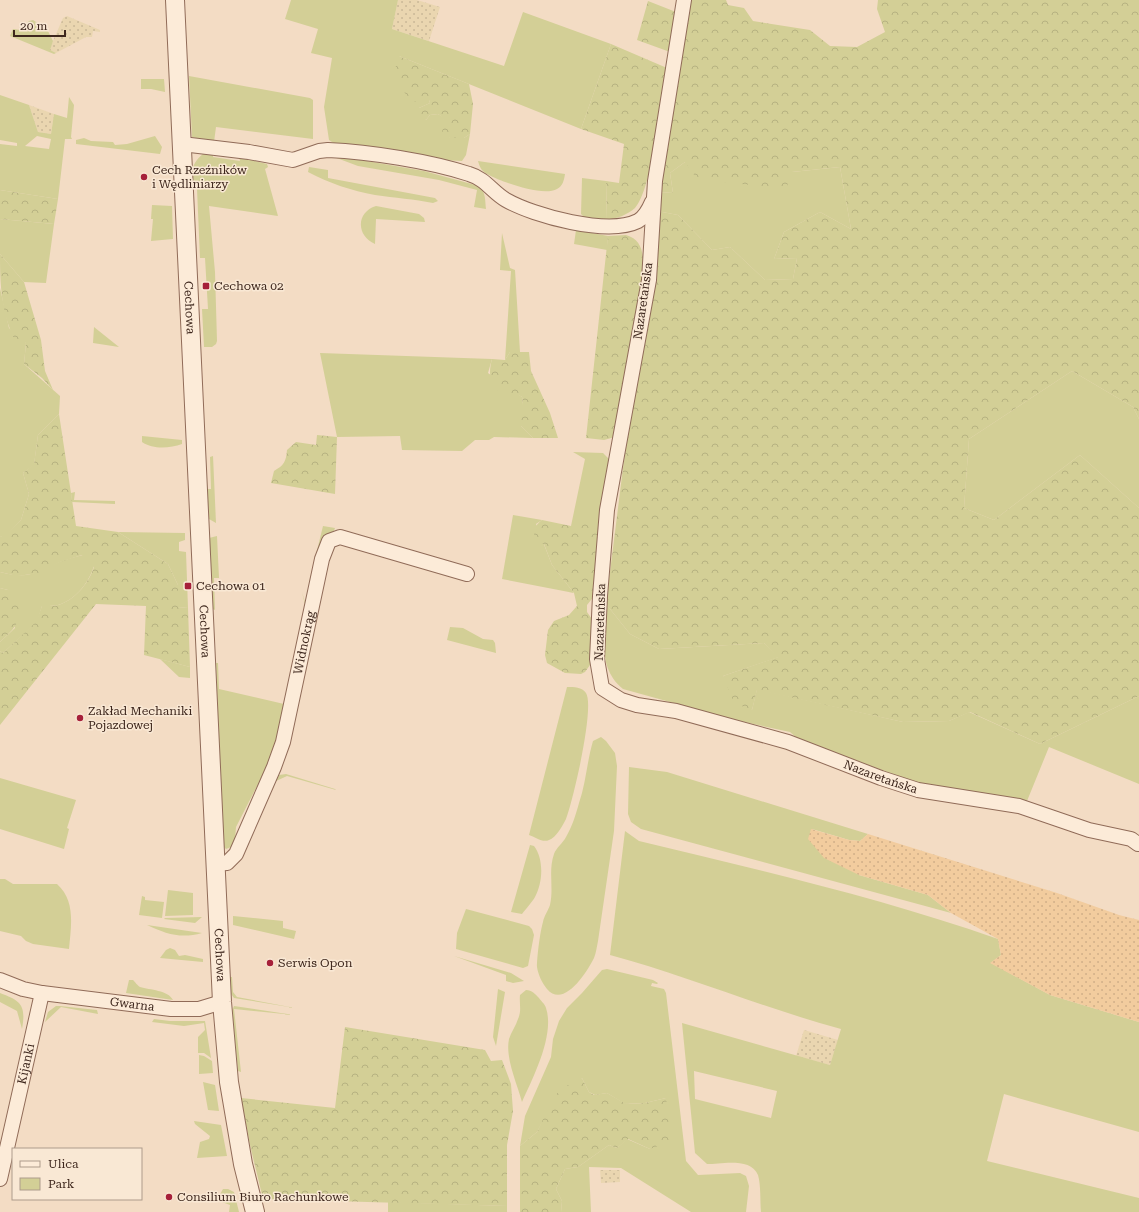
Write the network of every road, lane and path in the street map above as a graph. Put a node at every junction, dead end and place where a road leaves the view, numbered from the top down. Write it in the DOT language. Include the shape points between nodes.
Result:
graph roads {
  1 [pos="175,0"];
  2 [pos="684,0"];
  3 [pos="182,144"];
  4 [pos="653,200"];
  5 [pos="467,574"];
  6 [pos="1138,844"];
  7 [pos="215,864"];
  8 [pos="0,980"];
  9 [pos="42,993"];
  10 [pos="222,1002"];
  11 [pos="0,1179"];
  12 [pos="255,1212"];
  1 -- 3 [label="street, Cechowa"];
  2 -- 4 [label="street, Nazaretańska"];
  3 -- 4 [label="street" via="293,160 328,150 420,163 469,174 483,180 504,199 520,207 569,221 598,226 621,226 638,220 649,209"];
  3 -- 7 [label="street, Cechowa"];
  4 -- 6 [label="street, Nazaretańska" via="649,280 607,510 597,659 602,688 637,706 676,711 788,742 918,790 1019,806 1089,830 1131,839"];
  5 -- 7 [label="street, Widnokrąg" via="340,537 329,541 322,559 279,754 236,854 227,863"];
  7 -- 10 [label="street, Cechowa"];
  8 -- 9 [label="street"];
  9 -- 10 [label="street, Gwarna" via="171,1009 199,1009"];
  9 -- 11 [label="street, Kijanki"];
  10 -- 12 [label="street, Cechowa" via="229,1082 243,1164"];
}
